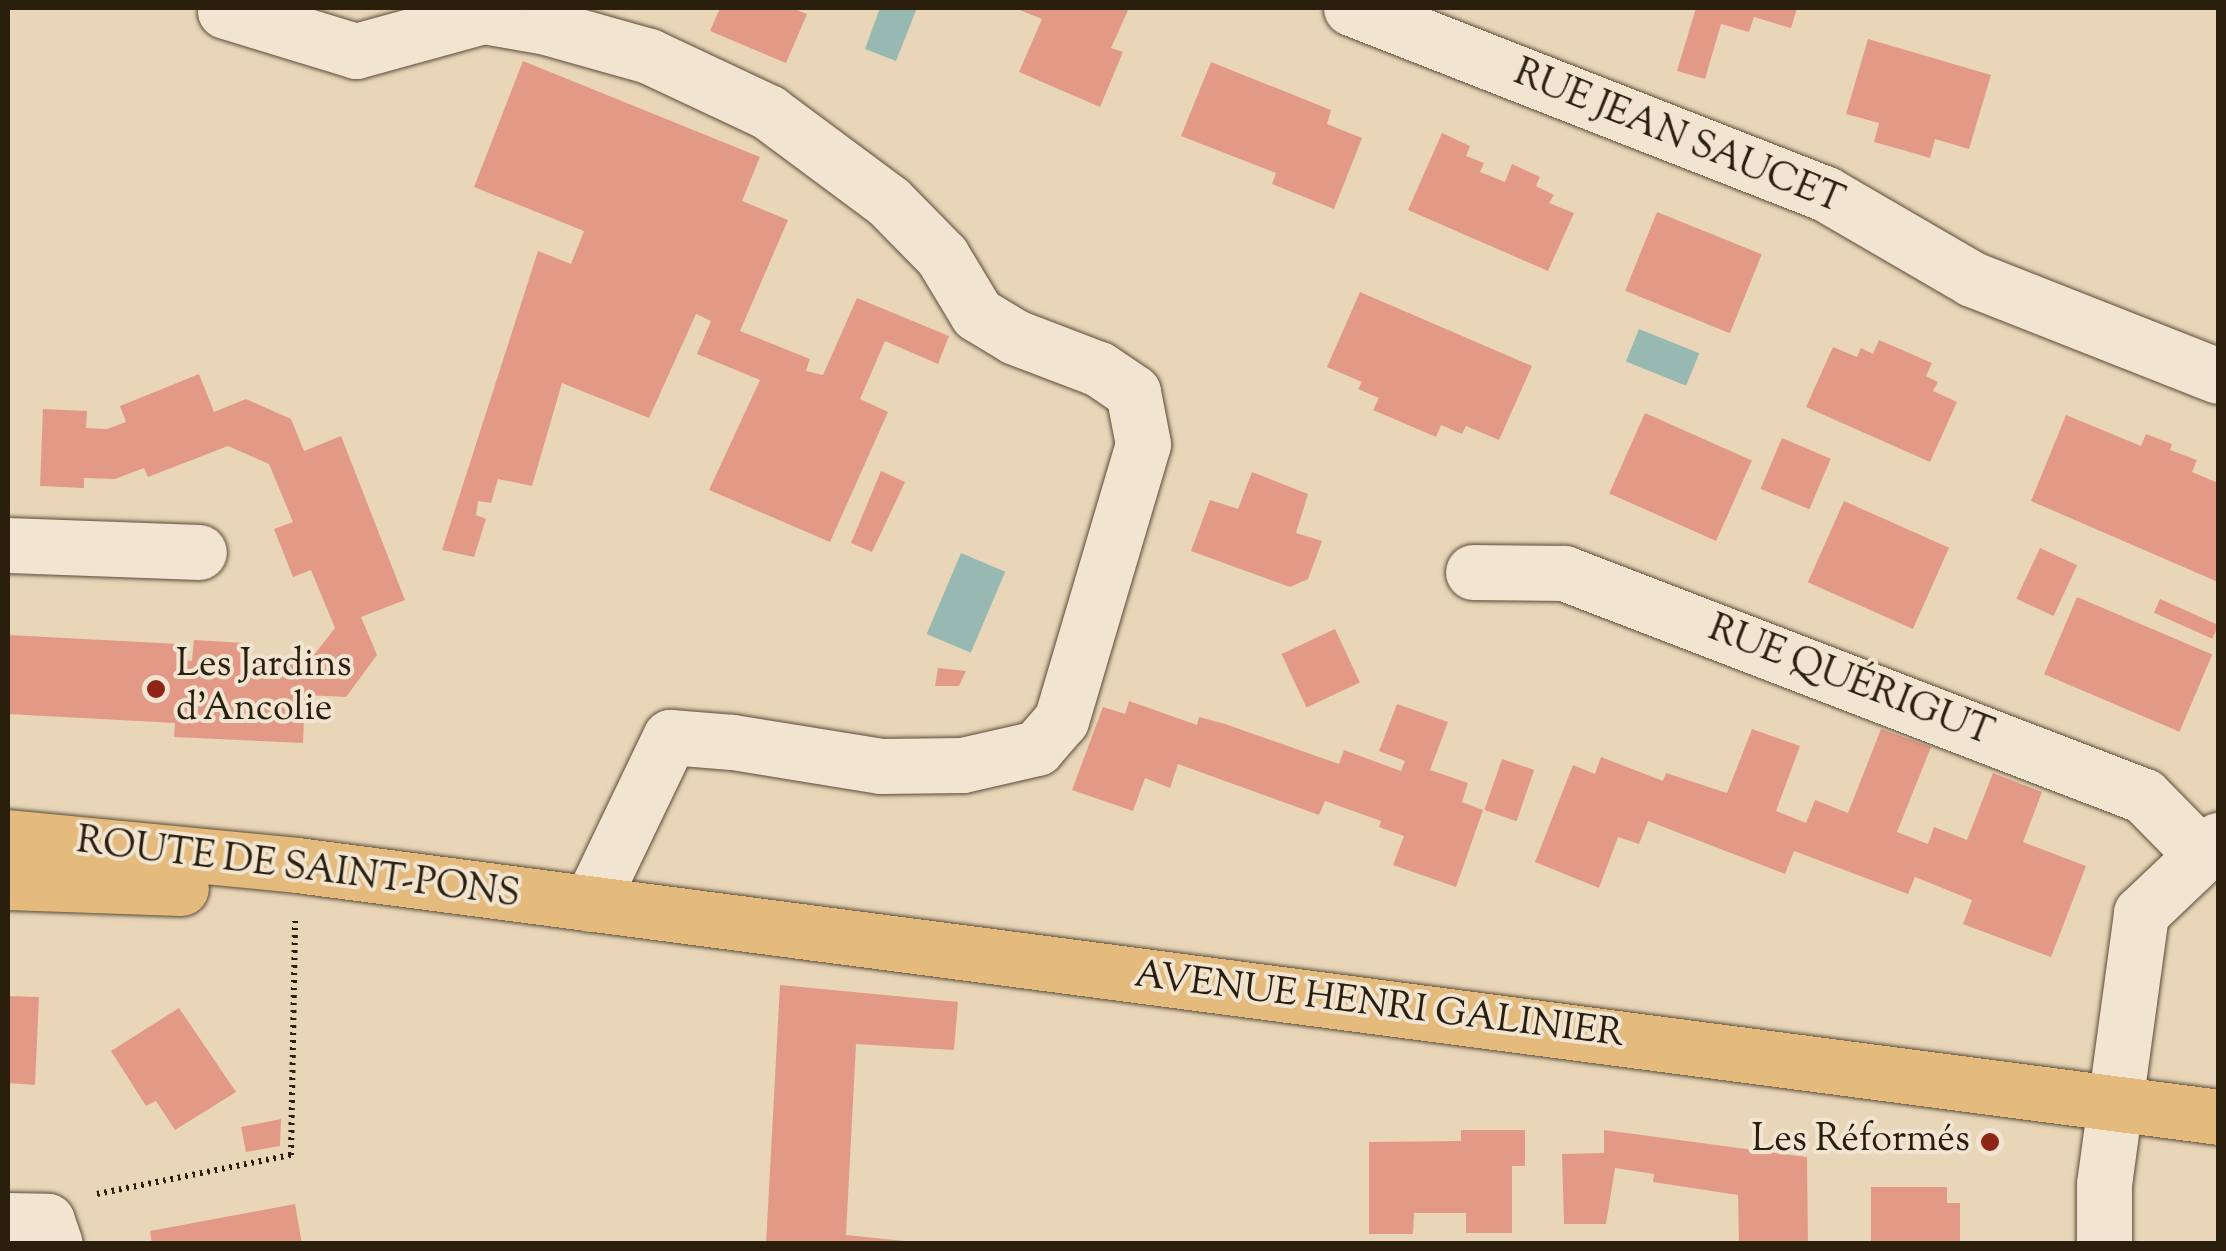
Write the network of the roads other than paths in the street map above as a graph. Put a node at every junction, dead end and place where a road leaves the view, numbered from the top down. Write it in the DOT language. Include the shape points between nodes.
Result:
graph roads {
  1 [pos="1351,8"];
  2 [pos="226,11"];
  3 [pos="2218,376"];
  4 [pos="8,545"];
  5 [pos="199,552"];
  6 [pos="1473,572"];
  7 [pos="8,837"];
  8 [pos="2210,847"];
  9 [pos="8,882"];
  10 [pos="565,900"];
  11 [pos="2114,1104"];
  12 [pos="2218,1117"];
  13 [pos="2104,1244"];
  1 -- 3 [label="street, RUE JEAN SAUCET" via="1826,194 1972,279"];
  2 -- 10 [label="street" via="356,52 482,16 649,56 768,112 889,202 942,256 978,314 1014,337 1099,369 1133,392 1143,444 1061,720 1036,748 962,765 881,766 670,737"];
  4 -- 5 [label="street"];
  6 -- 8 [label="street, RUE QUÉRIGUT" via="1564,573 2144,796"];
  7 -- 10 [label="main road, ROUTE DE SAINT-PONS"];
  8 -- 11 [label="street" via="2141,913"];
  9 -- 10 [label="main road, ROUTE DE SAINT-PONS"];
  10 -- 11 [label="main road, AVENUE HENRI GALINIER"];
  11 -- 12 [label="main road, AVENUE HENRI GALINIER"];
  11 -- 13 [label="street"];
}
